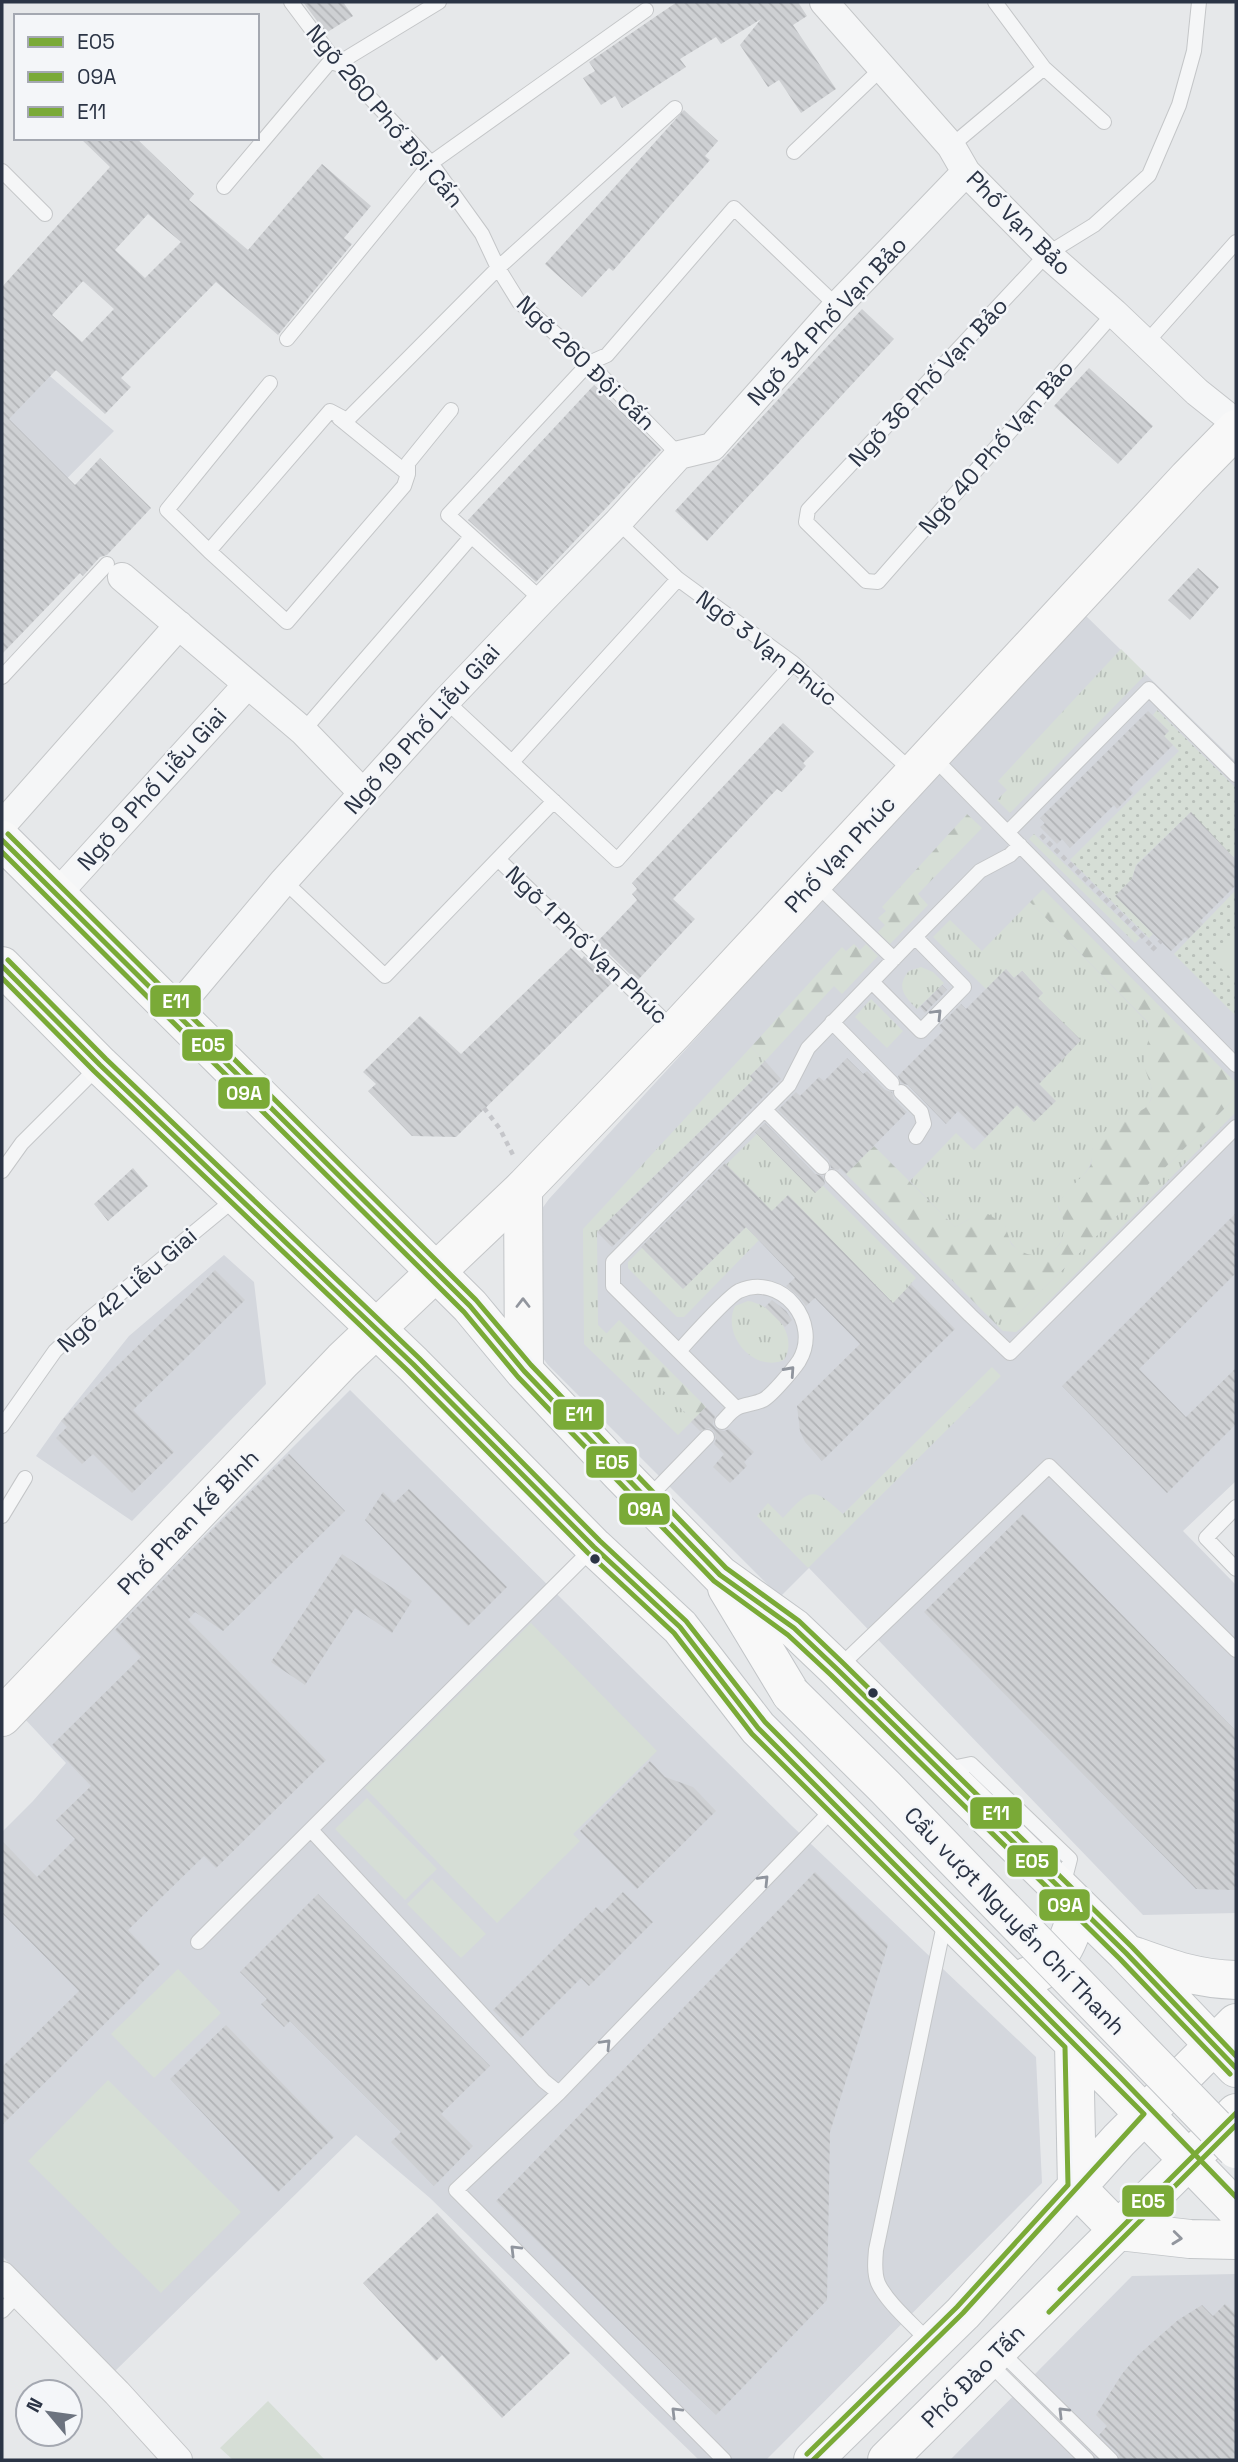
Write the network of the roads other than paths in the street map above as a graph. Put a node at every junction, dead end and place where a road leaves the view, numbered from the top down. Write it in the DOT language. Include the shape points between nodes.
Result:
graph roads {
  1 [pos="291,2"];
  2 [pos="439,2"];
  3 [pos="824,2"];
  4 [pos="995,2"];
  5 [pos="1199,2"];
  6 [pos="646,10"];
  7 [pos="335,61"];
  8 [pos="1044,68"];
  9 [pos="881,69"];
  10 [pos="675,108"];
  11 [pos="1104,122"];
  12 [pos="951,146"];
  13 [pos="794,152"];
  14 [pos="431,163"];
  15 [pos="2,171"];
  16 [pos="966,172"];
  17 [pos="224,187"];
  18 [pos="45,214"];
  19 [pos="1236,242"];
  20 [pos="1047,254"];
  21 [pos="498,268"];
  22 [pos="837,306"];
  23 [pos="1114,313"];
  24 [pos="287,339"];
  25 [pos="1146,343"];
  26 [pos="589,363"];
  27 [pos="270,383"];
  28 [pos="451,410"];
  29 [pos="330,411"];
  30 [pos="1236,424"];
  31 [pos="1236,429"];
  32 [pos="679,455"];
  33 [pos="408,474"];
  34 [pos="618,522"];
  35 [pos="471,537"];
  36 [pos="209,551"];
  37 [pos="115,571"];
  38 [pos="678,579"];
  39 [pos="877,582"];
  40 [pos="542,600"];
  41 [pos="179,625"];
  42 [pos="793,663"];
  43 [pos="2,677"];
  44 [pos="247,685"];
  45 [pos="446,701"];
  46 [pos="303,731"];
  47 [pos="513,761"];
  48 [pos="923,765"];
  49 [pos="1236,775"];
  50 [pos="363,793"];
  51 [pos="554,801"];
  52 [pos="2,825"];
  53 [pos="1007,832"];
  54 [pos="2,840"];
  55 [pos="1020,845"];
  56 [pos="499,860"];
  57 [pos="284,881"];
  58 [pos="814,882"];
  59 [pos="57,894"];
  60 [pos="915,937"];
  61 [pos="894,959"];
  62 [pos="2,966"];
  63 [pos="872,982"];
  64 [pos="174,1012"];
  65 [pos="832,1022"];
  66 [pos="675,1031"];
  67 [pos="100,1065"];
  68 [pos="1236,1065"];
  69 [pos="765,1110"];
  70 [pos="1236,1127"];
  71 [pos="916,1137"];
  72 [pos="2,1171"];
  73 [pos="518,1173"];
  74 [pos="237,1197"];
  75 [pos="437,1273"];
  76 [pos="376,1329"];
  77 [pos="679,1351"];
  78 [pos="524,1371"];
  79 [pos="736,1408"];
  80 [pos="722,1422"];
  81 [pos="2,1426"];
  82 [pos="707,1437"];
  83 [pos="25,1478"];
  84 [pos="646,1500"];
  85 [pos="1236,1507"];
  86 [pos="2,1516"];
  87 [pos="594,1547"];
  88 [pos="1236,1569"];
  89 [pos="720,1575"];
  90 [pos="680,1627"];
  91 [pos="1236,1650"];
  92 [pos="837,1669"];
  93 [pos="791,1694"];
  94 [pos="2,1717"];
  95 [pos="835,1807"];
  96 [pos="311,1829"];
  97 [pos="1070,1899"];
  98 [pos="946,1915"];
  99 [pos="198,1942"];
  100 [pos="1126,1953"];
  101 [pos="1009,1978"];
  102 [pos="1236,1980"];
  103 [pos="1074,2043"];
  104 [pos="1229,2045"];
  105 [pos="559,2093"];
  106 [pos="1236,2113"];
  107 [pos="1144,2114"];
  108 [pos="1236,2149"];
  109 [pos="1189,2160"];
  110 [pos="1077,2188"];
  111 [pos="1236,2209"];
  112 [pos="1119,2231"];
  113 [pos="1236,2240"];
  114 [pos="8,2293"];
  115 [pos="931,2345"];
  116 [pos="993,2356"];
  117 [pos="169,2457"];
  118 [pos="724,2460"];
  119 [pos="813,2460"];
  120 [pos="887,2460"];
  121 [pos="1087,2460"];
  122 [pos="1111,2460"];
  1 -- 7 [label="lane, Ngõ 260 Phố Đội Cấn"];
  2 -- 7 [label="lane"];
  3 -- 9 [label="street, Phố Vạn Bảo"];
  4 -- 8 [label="lane"];
  5 -- 20 [label="lane, Ngõ 36 Phố Vạn Bảo" via="1194,51 1179,105 1149,176 1094,225"];
  6 -- 14 [label="lane"];
  7 -- 14 [label="lane, Ngõ 260 Phố Đội Cấn"];
  7 -- 17 [label="lane"];
  8 -- 11 [label="lane"];
  8 -- 12 [label="lane"];
  9 -- 12 [label="street, Phố Vạn Bảo"];
  9 -- 13 [label="lane"];
  10 -- 21 [label="lane"];
  12 -- 16 [label="street, Phố Vạn Bảo"];
  14 -- 21 [label="lane, Ngõ 260 Phố Đội Cấn" via="482,234"];
  14 -- 24 [label="lane"];
  15 -- 18 [label="lane"];
  16 -- 20 [label="street, Phố Vạn Bảo"];
  16 -- 22 [label="street, Ngõ 34 Phố Vạn Bảo"];
  19 -- 25 [label="lane"];
  20 -- 23 [label="street, Phố Vạn Bảo"];
  20 -- 39 [label="lane, Ngõ 36 Phố Vạn Bảo" via="808,510 806,522 866,580"];
  21 -- 26 [label="lane, Ngõ 260 Đội Cấn" via="519,302"];
  21 -- 29 [label="lane" via="347,420"];
  22 -- 26 [label="lane" via="734,208 607,355"];
  22 -- 32 [label="street, Ngõ 34 Phố Vạn Bảo" via="712,447"];
  23 -- 25 [label="street, Phố Vạn Bảo"];
  23 -- 39 [label="lane, Ngõ 40 Phố Vạn Bảo"];
  25 -- 30 [label="street, Phố Vạn Bảo"];
  26 -- 32 [label="lane, Ngõ 260 Đội Cấn"];
  26 -- 35 [label="lane" via="448,515"];
  27 -- 36 [label="lane" via="167,510"];
  28 -- 33 [label="lane" via="408,463"];
  29 -- 33 [label="lane"];
  29 -- 36 [label="lane"];
  31 -- 48 [label="main road, Phố Vạn Phúc"];
  32 -- 34 [label="street, Ngõ 19 Phố Liễu Giai"];
  33 -- 36 [label="lane" via="404,486 287,622"];
  34 -- 38 [label="lane, Ngõ 3 Vạn Phúc"];
  34 -- 40 [label="street, Ngõ 19 Phố Liễu Giai"];
  35 -- 40 [label="lane"];
  35 -- 46 [label="lane"];
  37 -- 41 [label="street"];
  37 -- 43 [label="lane"];
  38 -- 42 [label="lane, Ngõ 3 Vạn Phúc"];
  38 -- 47 [label="lane"];
  40 -- 45 [label="street, Ngõ 19 Phố Liễu Giai"];
  41 -- 44 [label="street"];
  41 -- 52 [label="street"];
  42 -- 48 [label="lane, Ngõ 3 Vạn Phúc"];
  42 -- 51 [label="lane" via="617,860"];
  44 -- 46 [label="street"];
  44 -- 59 [label="street, Ngõ 9 Phố Liễu Giai"];
  45 -- 47 [label="lane"];
  45 -- 50 [label="street, Ngõ 19 Phố Liễu Giai"];
  46 -- 50 [label="street"];
  47 -- 51 [label="lane"];
  48 -- 53 [label="lane, Ngõ 3 Vạn Phúc"];
  48 -- 58 [label="main road, Phố Vạn Phúc"];
  49 -- 53 [label="lane" via="1149,689"];
  50 -- 57 [label="street, Ngõ 19 Phố Liễu Giai"];
  51 -- 56 [label="lane"];
  53 -- 55 [label="lane, Ngõ 3 Vạn Phúc"];
  54 -- 59 [label="main road"];
  55 -- 60 [label="lane" via="980,871"];
  55 -- 68 [label="lane, Ngõ 3 Vạn Phúc"];
  56 -- 57 [label="lane" via="385,976"];
  56 -- 66 [label="lane, Ngõ 1 Phố Vạn Phúc"];
  57 -- 64 [label="street, Ngõ 19 Phố Liễu Giai"];
  58 -- 61 [label="lane"];
  58 -- 66 [label="main road, Phố Vạn Phúc"];
  59 -- 64 [label="main road"];
  60 -- 61 [label="lane"];
  63 -- 60 [label="lane, one-way" via="921,1031 964,986"];
  61 -- 63 [label="lane"];
  62 -- 67 [label="main road"];
  63 -- 65 [label="lane"];
  64 -- 75 [label="main road"];
  65 -- 69 [label="lane" via="808,1048 789,1085"];
  65 -- 71 [label="lane" via="921,1112 924,1124"];
  66 -- 73 [label="main road, Phố Vạn Phúc"];
  67 -- 72 [label="lane" via="22,1143"];
  67 -- 74 [label="main road"];
  69 -- 70 [label="lane" via="1010,1353"];
  69 -- 77 [label="lane" via="613,1262 613,1286"];
  73 -- 75 [label="main road, Phố Vạn Phúc"];
  78 -- 73 [label="main road, one-way"];
  74 -- 76 [label="main road"];
  74 -- 81 [label="lane, Ngõ 42 Liễu Giai" via="55,1351"];
  75 -- 76 [label="main road, Phố Phan Kế Bính"];
  75 -- 78 [label="main road"];
  76 -- 87 [label="main road"];
  76 -- 94 [label="main road, Phố Phan Kế Bính"];
  77 -- 79 [label="lane"];
  79 -- 77 [label="lane, one-way" via="764,1400 798,1363 807,1334 796,1305 769,1288 737,1292"];
  78 -- 84 [label="main road"];
  79 -- 80 [label="lane"];
  82 -- 84 [label="lane"];
  83 -- 86 [label="lane"];
  84 -- 89 [label="main road"];
  85 -- 88 [label="lane" via="1206,1538"];
  87 -- 90 [label="main road"];
  87 -- 96 [label="lane"];
  89 -- 92 [label="main road" via="794,1628"];
  89 -- 93 [label="main road, Cầu vượt Nguyễn Chí Thanh"];
  90 -- 93 [label="main road, Cầu vượt Nguyễn Chí Thanh"];
  90 -- 95 [label="main road" via="758,1728"];
  91 -- 92 [label="lane" via="1049,1465"];
  92 -- 97 [label="main road"];
  93 -- 108 [label="main road, Cầu vượt Nguyễn Chí Thanh, bridge"];
  95 -- 98 [label="main road"];
  105 -- 95 [label="lane, one-way"];
  96 -- 99 [label="lane"];
  96 -- 105 [label="lane"];
  97 -- 100 [label="main road"];
  97 -- 101 [label="main road" via="1065,1945 1053,1964 1032,1976"];
  98 -- 101 [label="main road"];
  98 -- 115 [label="lane" via="875,2267 884,2293"];
  100 -- 102 [label="main road" via="1181,1974"];
  100 -- 104 [label="main road"];
  101 -- 103 [label="main road"];
  103 -- 107 [label="main road"];
  103 -- 110 [label="main road"];
  104 -- 107 [label="main road"];
  118 -- 105 [label="lane, one-way" via="456,2190"];
  106 -- 109 [label="main road, Phố Đào Tấn"];
  107 -- 109 [label="main road"];
  107 -- 110 [label="main road"];
  109 -- 111 [label="main road"];
  109 -- 112 [label="main road, Phố Đào Tấn"];
  110 -- 112 [label="main road"];
  110 -- 115 [label="main road"];
  112 -- 113 [label="main road, one-way"];
  112 -- 116 [label="main road, Phố Đào Tấn"];
  114 -- 117 [label="street" via="117,2393"];
  115 -- 119 [label="main road"];
  116 -- 120 [label="main road, Phố Đào Tấn"];
  116 -- 121 [label="lane"];
  122 -- 116 [label="lane, one-way"];
}
